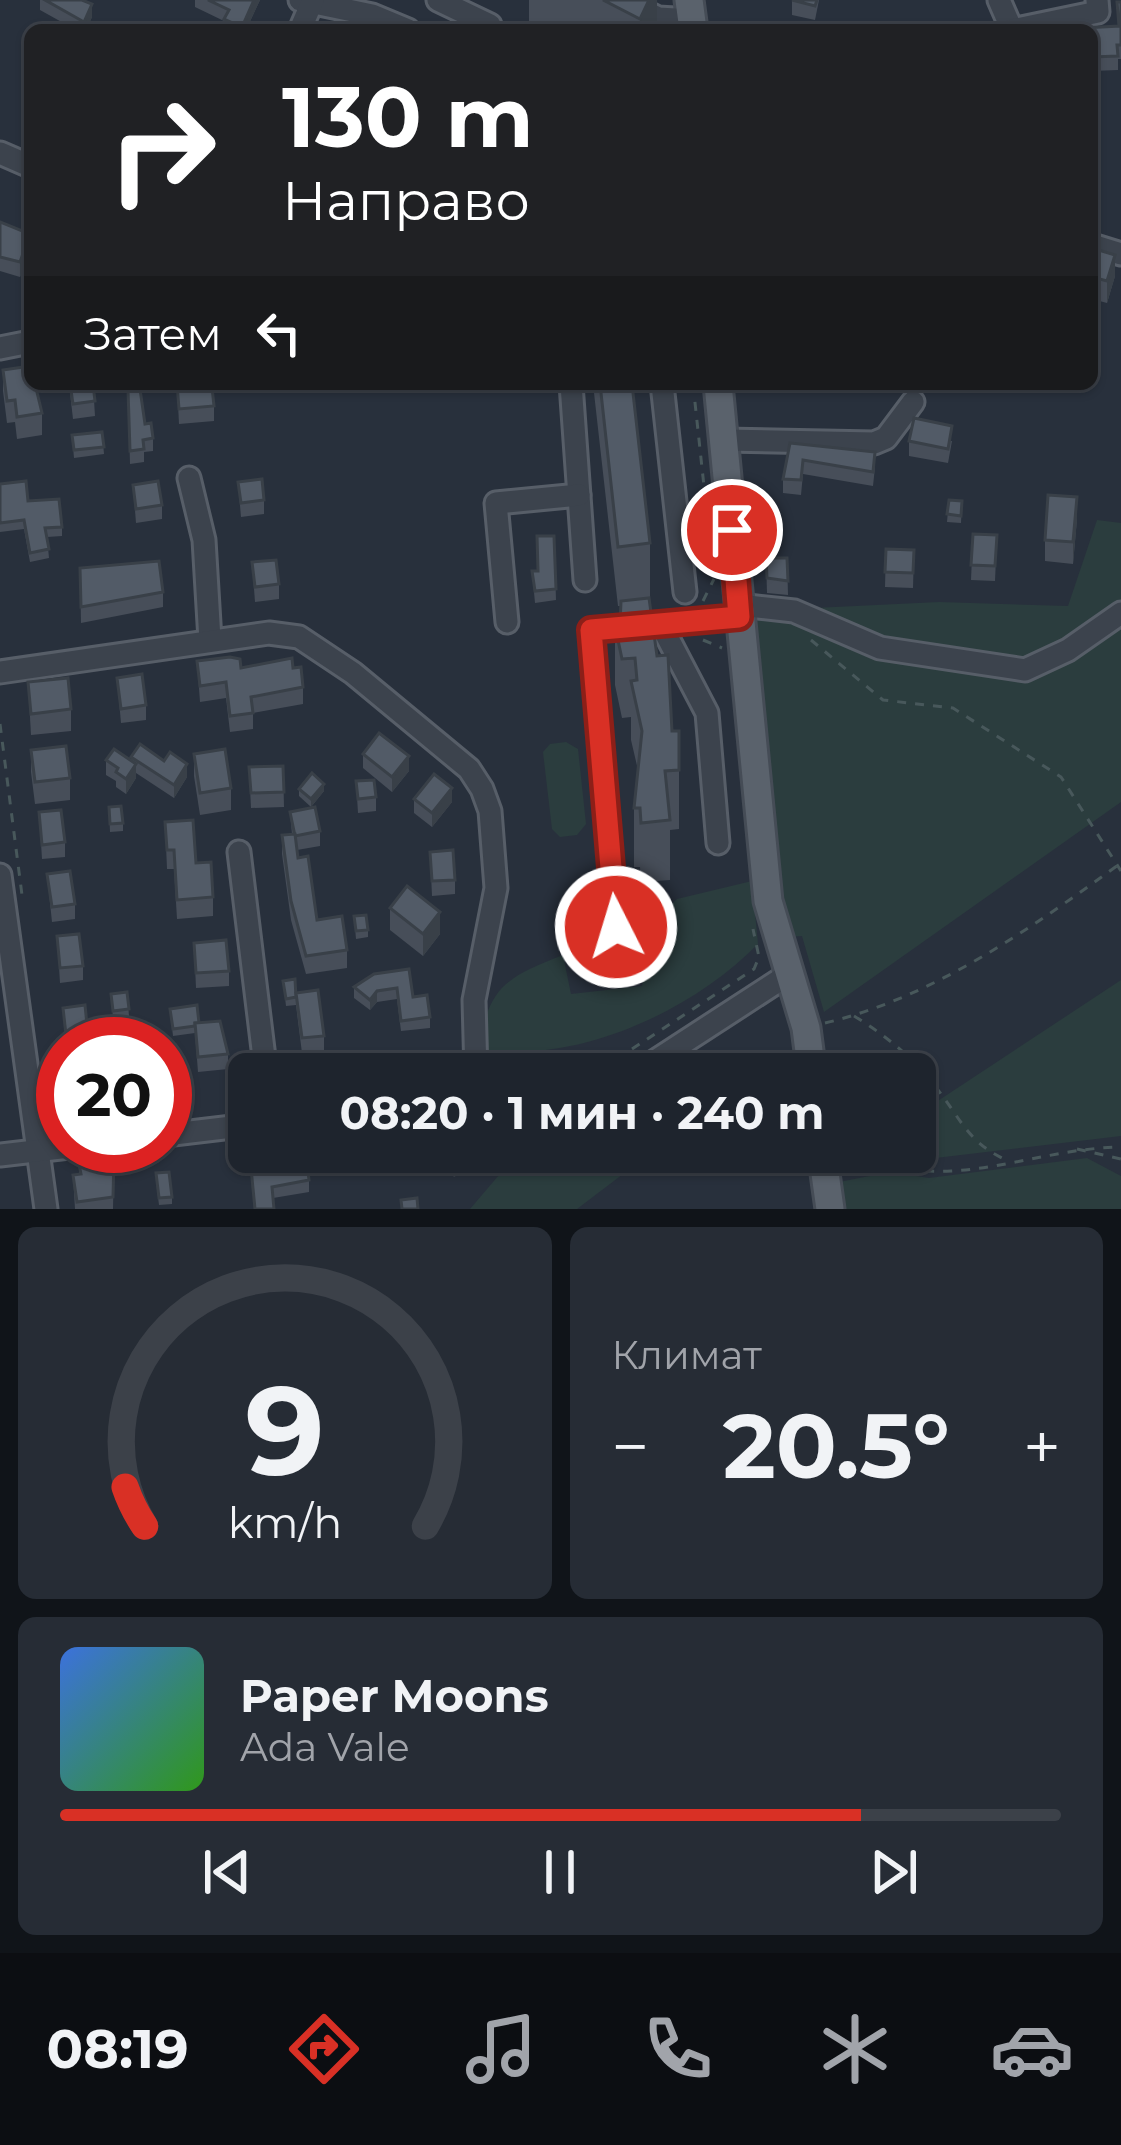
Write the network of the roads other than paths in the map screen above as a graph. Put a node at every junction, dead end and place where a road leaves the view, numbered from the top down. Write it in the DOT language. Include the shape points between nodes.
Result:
graph roads {
  1 [pos="438,0"];
  2 [pos="622,0"];
  3 [pos="1097,0"];
  4 [pos="308,2"];
  5 [pos="692,17"];
  6 [pos="394,24"];
  7 [pos="488,24"];
  8 [pos="1041,24"];
  9 [pos="571,390"];
  10 [pos="663,390"];
  11 [pos="719,390"];
  12 [pos="913,402"];
  13 [pos="724,440"];
  14 [pos="190,478"];
  15 [pos="579,495"];
  16 [pos="585,580"];
  17 [pos="685,592"];
  18 [pos="739,611"];
  19 [pos="1121,613"];
  20 [pos="507,622"];
  21 [pos="661,625"];
  22 [pos="210,640"];
  23 [pos="0,672"];
  24 [pos="718,843"];
  25 [pos="239,853"];
  26 [pos="1,891"];
  27 [pos="620,969"];
  28 [pos="789,974"];
  29 [pos="263,1053"];
  30 [pos="475,1053"];
  31 [pos="667,1053"];
  32 [pos="809,1053"];
  33 [pos="228,1128"];
  34 [pos="192,1132"];
  35 [pos="36,1137"];
  36 [pos="36,1151"];
  37 [pos="0,1155"];
  38 [pos="41,1173"];
  39 [pos="825,1173"];
  40 [pos="46,1209"];
  41 [pos="830,1209"];
  1 -- 7 [label="street"];
  2 -- 5 [label="street" via="658,18"];
  3 -- 8 [label="street" via="1098,12"];
  4 -- 6 [label="street"];
  9 -- 15 [label="street"];
  10 -- 17 [label="street"];
  11 -- 13 [label="main road"];
  12 -- 13 [label="street" via="874,443"];
  13 -- 18 [label="main road"];
  14 -- 22 [label="street" via="204,541"];
  15 -- 16 [label="street"];
  15 -- 20 [label="street" via="496,503"];
  18 -- 19 [label="street" via="794,611 880,648 1025,670"];
  18 -- 21 [label="street"];
  18 -- 28 [label="main road" via="768,901"];
  21 -- 24 [label="street" via="706,713"];
  21 -- 27 [label="street" via="591,630"];
  22 -- 23 [label="street"];
  22 -- 30 [label="street" via="299,637 469,769 482,789 496,888 474,1000"];
  25 -- 29 [label="street"];
  26 -- 35 [label="street"];
  28 -- 31 [label="street"];
  28 -- 32 [label="main road"];
  33 -- 34 [label="street"];
  36 -- 37 [label="street"];
  38 -- 40 [label="street"];
  39 -- 41 [label="main road"];
}
